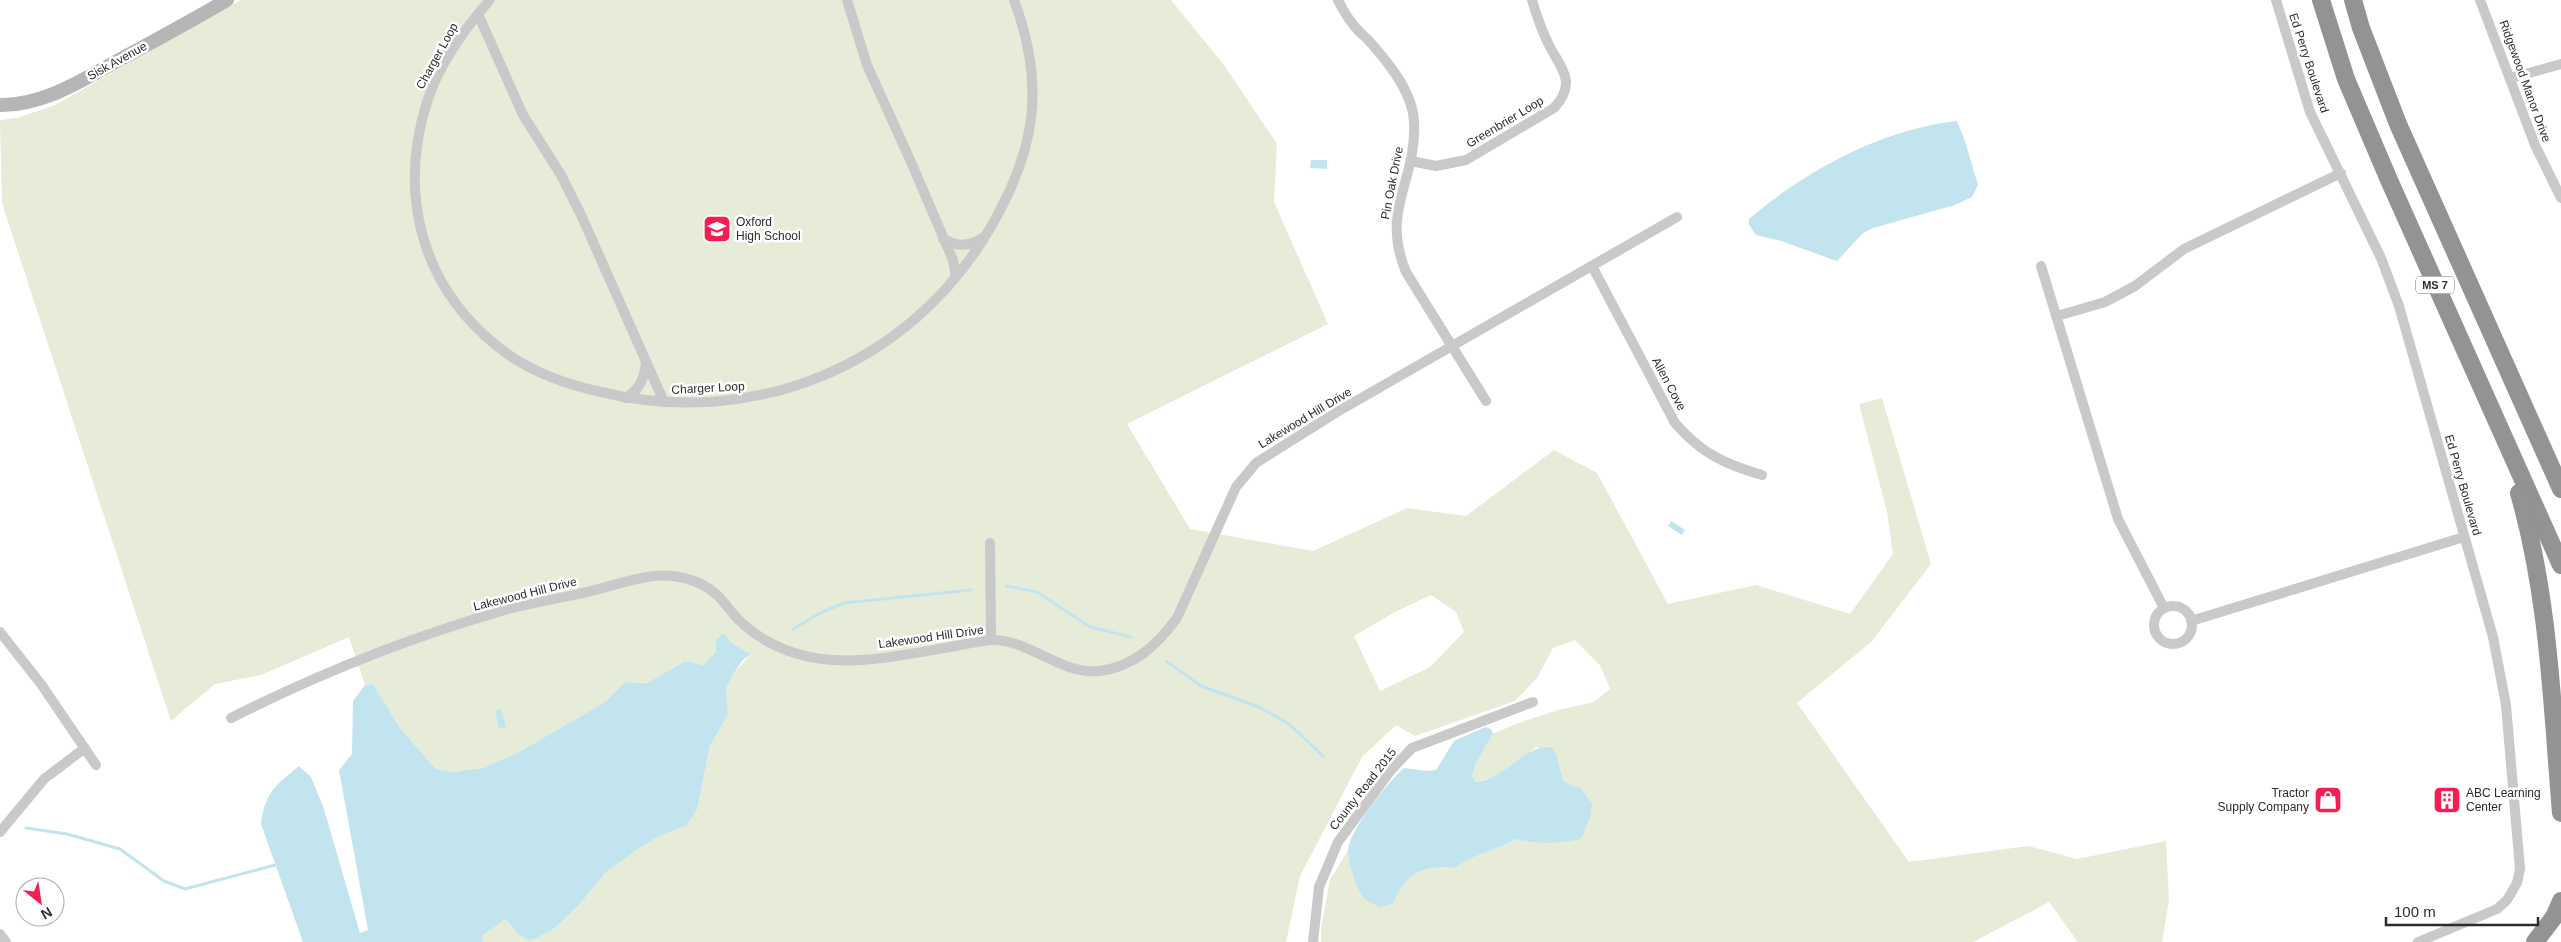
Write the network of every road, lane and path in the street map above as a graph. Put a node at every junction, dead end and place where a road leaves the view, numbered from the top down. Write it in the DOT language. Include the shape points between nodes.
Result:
graph roads {
  1 [pos="227,0"];
  2 [pos="490,0"];
  3 [pos="847,0"];
  4 [pos="1014,0"];
  5 [pos="1338,0"];
  6 [pos="1532,0"];
  7 [pos="2276,0"];
  8 [pos="2322,0"];
  9 [pos="2353,0"];
  10 [pos="2480,0"];
  11 [pos="478,14"];
  12 [pos="2561,64"];
  13 [pos="2511,78"];
  14 [pos="0,105"];
  15 [pos="1411,161"];
  16 [pos="2341,172"];
  17 [pos="2561,198"];
  18 [pos="1677,217"];
  19 [pos="986,236"];
  20 [pos="943,238"];
  21 [pos="1592,266"];
  22 [pos="2041,266"];
  23 [pos="956,277"];
  24 [pos="2057,316"];
  25 [pos="1452,346"];
  26 [pos="646,361"];
  27 [pos="625,398"];
  28 [pos="664,402"];
  29 [pos="1486,402"];
  30 [pos="2523,407"];
  31 [pos="2501,430"];
  32 [pos="2561,472"];
  33 [pos="1762,475"];
  34 [pos="2561,489"];
  35 [pos="2464,537"];
  36 [pos="990,543"];
  37 [pos="2561,564"];
  38 [pos="2164,608"];
  39 [pos="2191,621"];
  40 [pos="0,632"];
  41 [pos="991,640"];
  42 [pos="1533,702"];
  43 [pos="231,718"];
  44 [pos="86,748"];
  45 [pos="96,765"];
  46 [pos="2561,813"];
  47 [pos="0,832"];
  48 [pos="2561,901"];
  49 [pos="0,934"];
  50 [pos="6,942"];
  51 [pos="1313,942"];
  52 [pos="2418,942"];
  53 [pos="2535,942"];
  1 -- 14 [label="street, Sisk Avenue" via="75,84 45,97"];
  2 -- 11 [label="street, Charger Loop"];
  3 -- 20 [label="street" via="867,64"];
  4 -- 19 [label="street, Charger Loop" via="1026,33 1032,64 1030,132 1019,169"];
  5 -- 15 [label="street, Pin Oak Drive" via="1352,24 1370,41 1394,73 1407,97 1414,121"];
  6 -- 15 [label="street, Greenbrier Loop" via="1547,43 1566,79 1562,99 1554,108 1466,160 1436,166"];
  7 -- 16 [label="street, Ed Perry Boulevard" via="2310,112"];
  8 -- 31 [label="highway, MS 7" via="2346,79"];
  9 -- 30 [label="highway, MS 7" via="2398,124"];
  10 -- 13 [label="street, Ridgewood Manor Drive"];
  11 -- 26 [label="street" via="524,115 544,144 574,201"];
  11 -- 27 [label="street, Charger Loop" via="452,50 427,99 417,140 414,176 422,240 436,273 453,300 498,348 534,369 569,383"];
  12 -- 13 [label="street"];
  13 -- 17 [label="street, Ridgewood Manor Drive" via="2535,145"];
  15 -- 25 [label="street, Pin Oak Drive" via="1397,209 1395,234 1398,252 1406,272"];
  16 -- 24 [label="street" via="2184,249 2135,286 2105,302"];
  16 -- 35 [label="street, Ed Perry Boulevard" via="2381,258 2399,306"];
  18 -- 21 [label="street, Lakewood Hill Drive"];
  19 -- 20 [label="street" via="964,246"];
  19 -- 23 [label="street, Charger Loop"];
  20 -- 23 [label="street" via="953,260"];
  21 -- 25 [label="street, Lakewood Hill Drive"];
  21 -- 33 [label="street, Allen Cove" via="1675,423 1691,442 1715,458"];
  22 -- 24 [label="street"];
  23 -- 28 [label="street, Charger Loop" via="905,328 833,372 754,398 712,403"];
  24 -- 38 [label="street" via="2118,519"];
  25 -- 29 [label="street, Pin Oak Drive"];
  25 -- 41 [label="street, Lakewood Hill Drive" via="1256,463 1236,487 1177,618 1163,637 1143,655 1121,666 1096,671 1071,666 1013,642"];
  26 -- 27 [label="street" via="641,384"];
  26 -- 28 [label="street"];
  27 -- 28 [label="street, Charger Loop"];
  30 -- 32 [label="highway"];
  30 -- 34 [label="highway, MS 7"];
  31 -- 37 [label="highway, MS 7"];
  31 -- 46 [label="highway" via="2526,516 2539,576 2548,640"];
  35 -- 39 [label="street"];
  35 -- 52 [label="street, Ed Perry Boulevard" via="2493,637 2506,705 2520,869 2517,884 2507,900 2496,909"];
  36 -- 41 [label="street"];
  38 -- 39 [label="street" via="2181,608"];
  38 -- 39 [label="street" via="2156,617 2155,628 2157,635 2167,642 2185,639 2192,628"];
  40 -- 44 [label="street"];
  41 -- 43 [label="street, Lakewood Hill Drive" via="868,658 808,656 766,640 740,621 715,593 699,583 687,578 652,576 501,611 448,628 303,682"];
  42 -- 51 [label="street, County Road 2015" via="1412,748 1338,842 1319,887"];
  44 -- 45 [label="street"];
  44 -- 47 [label="street" via="44,779"];
  48 -- 53 [label="highway" via="2554,917"];
  49 -- 50 [label="street"];
}
